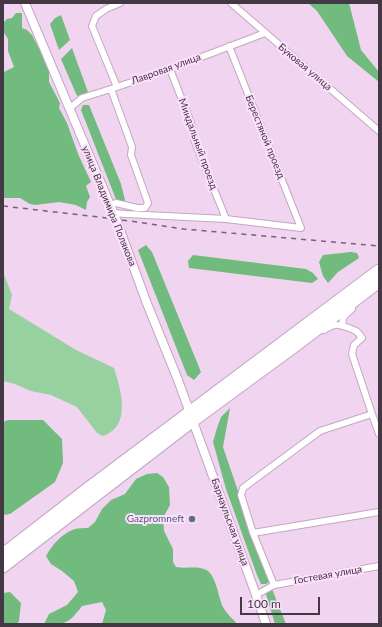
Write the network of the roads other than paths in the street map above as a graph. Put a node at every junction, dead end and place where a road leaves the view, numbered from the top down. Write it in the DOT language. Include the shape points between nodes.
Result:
graph roads {
  1 [pos="25,3"];
  2 [pos="120,3"];
  3 [pos="231,3"];
  4 [pos="264,33"];
  5 [pos="229,46"];
  6 [pos="170,69"];
  7 [pos="114,88"];
  8 [pos="70,108"];
  9 [pos="379,131"];
  10 [pos="111,209"];
  11 [pos="226,219"];
  12 [pos="379,270"];
  13 [pos="378,283"];
  14 [pos="343,326"];
  15 [pos="309,335"];
  16 [pos="372,414"];
  17 [pos="191,416"];
  18 [pos="379,434"];
  19 [pos="379,512"];
  20 [pos="253,533"];
  21 [pos="3,554"];
  22 [pos="379,566"];
  23 [pos="3,567"];
  24 [pos="274,585"];
  25 [pos="256,595"];
  26 [pos="266,624"];
  1 -- 8 [label="street, улица Владимира Полякова"];
  2 -- 7 [label="street" via="96,16 92,26"];
  3 -- 4 [label="street, Буковая улица"];
  4 -- 5 [label="street, Лавровая улица"];
  4 -- 9 [label="street, Буковая улица"];
  5 -- 6 [label="street, Лавровая улица"];
  5 -- 11 [label="street, Берестяной проезд" via="301,228"];
  6 -- 7 [label="street, Лавровая улица"];
  6 -- 11 [label="street, Миндальный проезд" via="191,123 195,142"];
  7 -- 8 [label="street, Лавровая улица" via="82,98"];
  7 -- 10 [label="street" via="132,147 131,155 148,203 145,208 116,203"];
  8 -- 10 [label="street, улица Владимира Полякова"];
  10 -- 11 [label="street" via="126,214"];
  10 -- 17 [label="street, улица Владимира Полякова"];
  12 -- 17 [label="highway"];
  13 -- 14 [label="street" via="343,318"];
  13 -- 15 [label="highway"];
  14 -- 15 [label="street" via="335,325"];
  14 -- 16 [label="street" via="356,330 362,338 354,346 352,354"];
  15 -- 17 [label="highway"];
  16 -- 18 [label="street"];
  16 -- 20 [label="street" via="320,430 243,488 240,495"];
  17 -- 21 [label="highway" via="88,488"];
  17 -- 23 [label="highway"];
  17 -- 25 [label="street, Барнаульская улица"];
  19 -- 20 [label="street"];
  20 -- 24 [label="street"];
  22 -- 24 [label="street, Гостевая улица"];
  24 -- 25 [label="street, Гостевая улица"];
  25 -- 26 [label="street, Барнаульская улица"];
}
